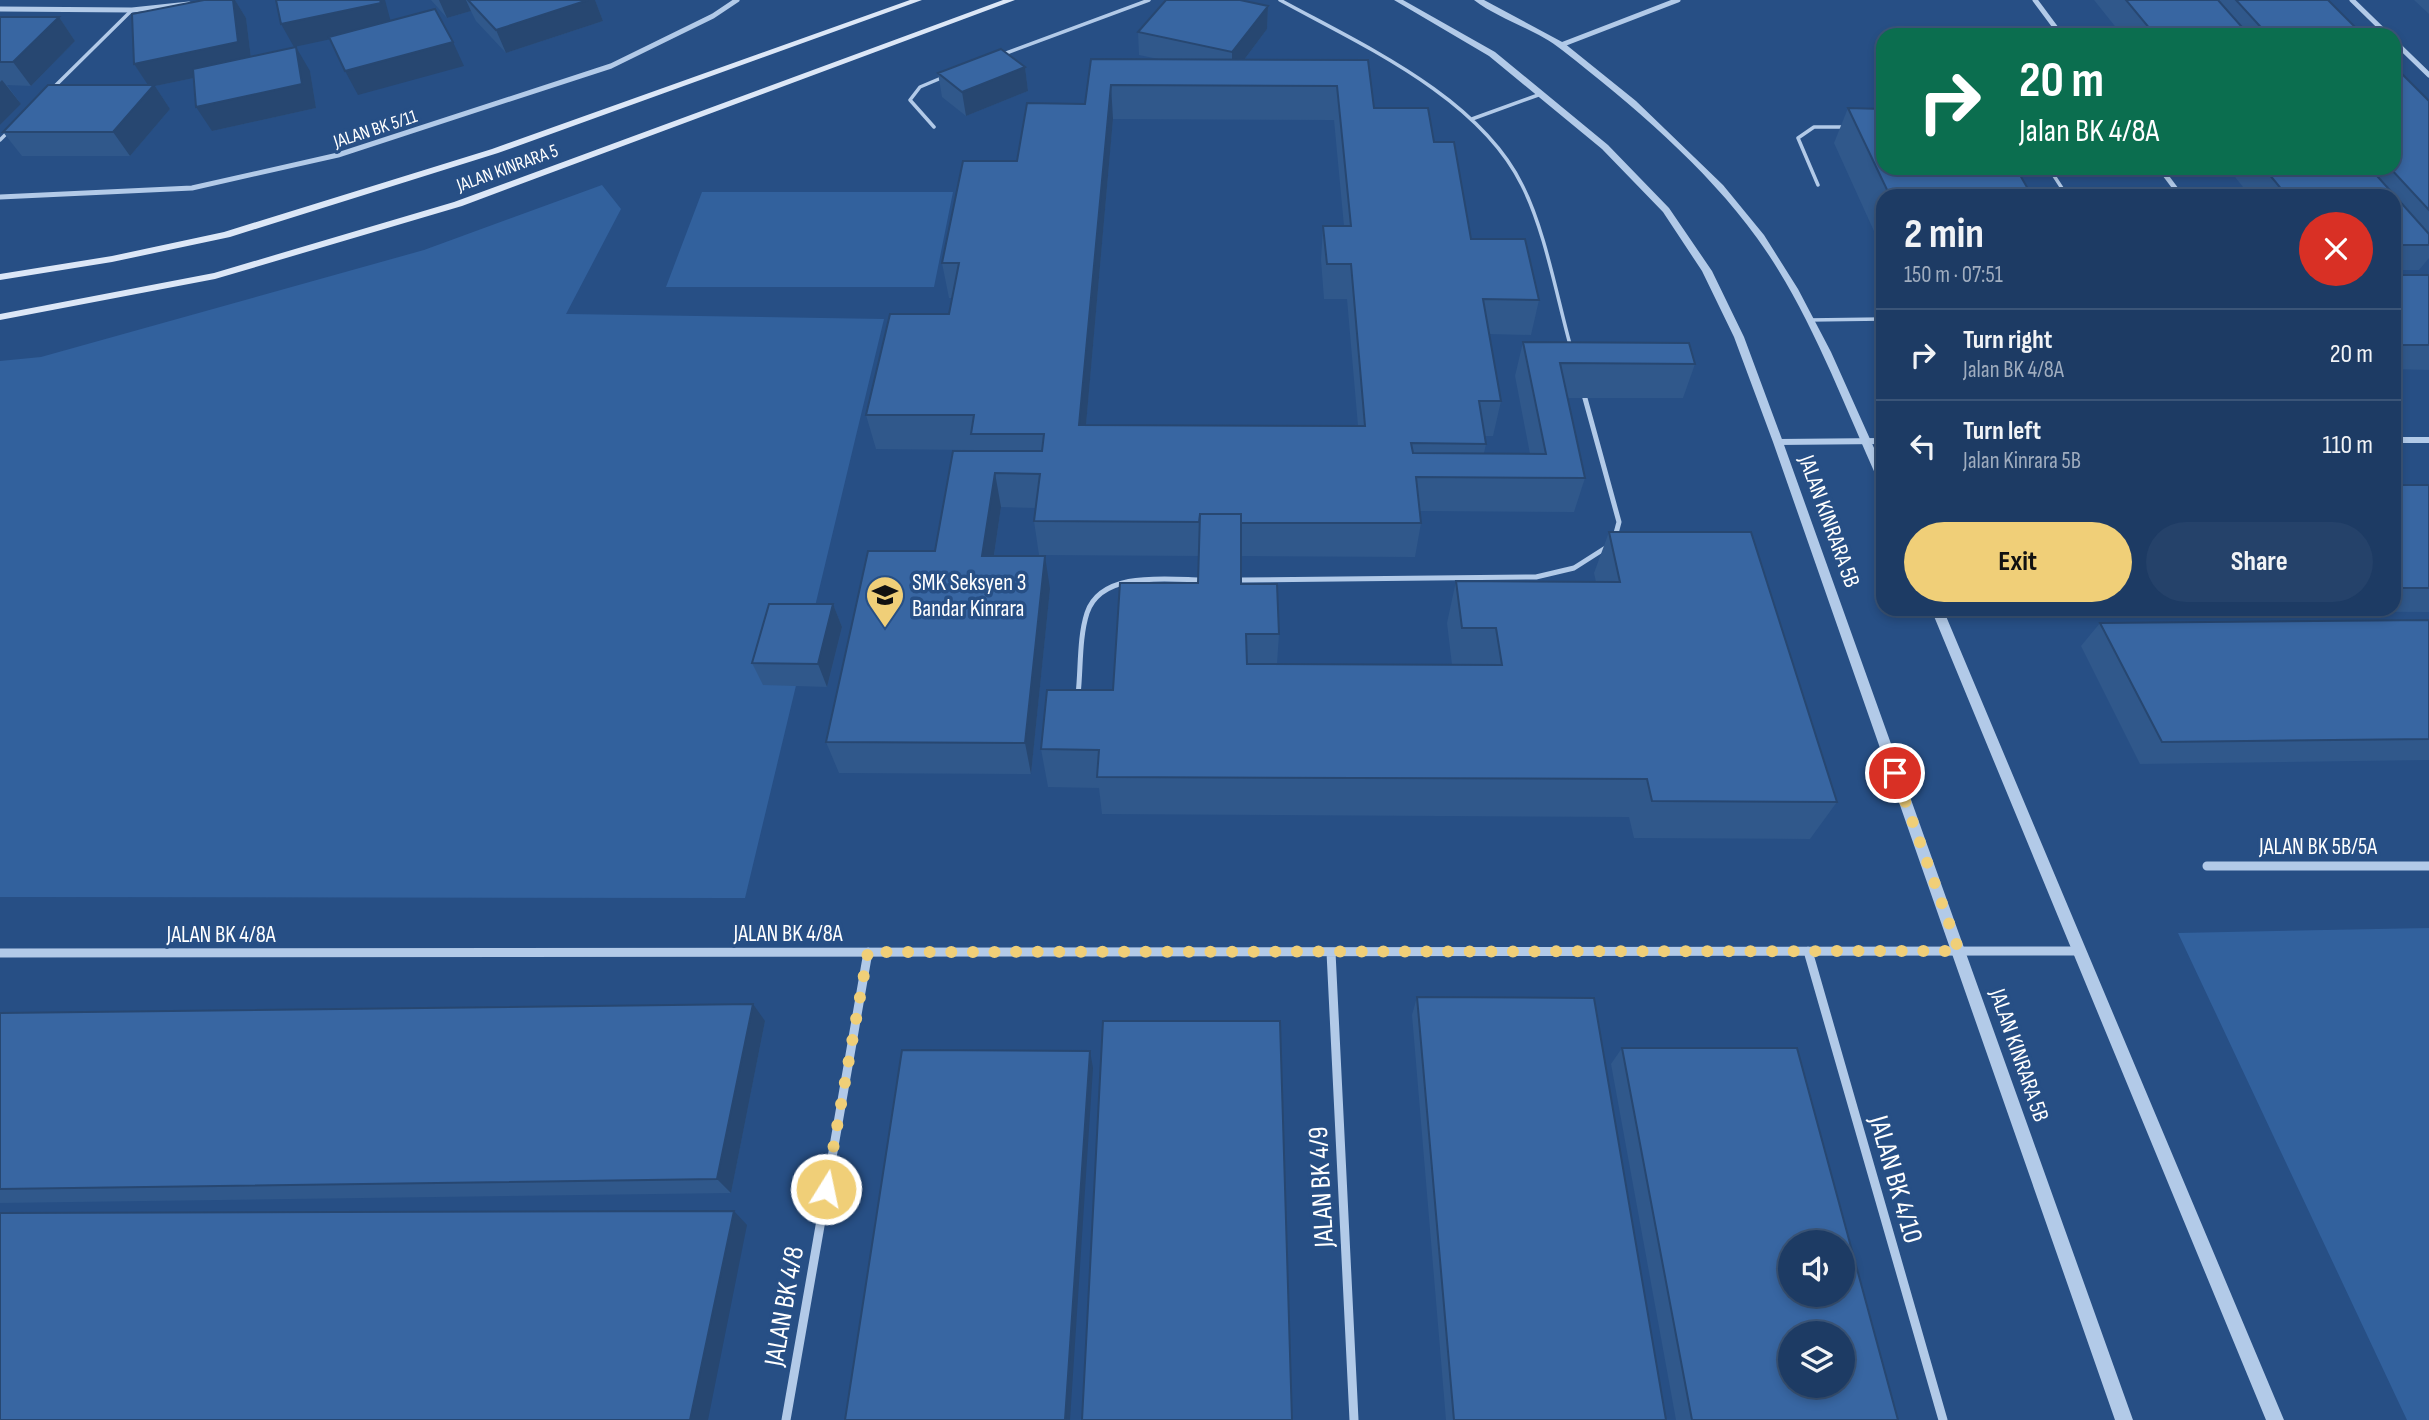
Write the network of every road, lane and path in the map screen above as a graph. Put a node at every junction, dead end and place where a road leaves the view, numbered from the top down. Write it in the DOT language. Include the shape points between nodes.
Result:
graph roads {
  1 [pos="737,0"];
  2 [pos="918,0"];
  3 [pos="1011,0"];
  4 [pos="1149,0"];
  5 [pos="1280,0"];
  6 [pos="1398,0"];
  7 [pos="1478,0"];
  8 [pos="1678,0"];
  9 [pos="2035,0"];
  10 [pos="2352,0"];
  11 [pos="198,3"];
  12 [pos="0,9"];
  13 [pos="132,10"];
  14 [pos="2056,28"];
  15 [pos="2381,28"];
  16 [pos="1561,45"];
  17 [pos="2401,48"];
  18 [pos="999,56"];
  19 [pos="948,75"];
  20 [pos="2429,75"];
  21 [pos="47,93"];
  22 [pos="1541,94"];
  23 [pos="1472,119"];
  24 [pos="19,121"];
  25 [pos="934,127"];
  26 [pos="1855,127"];
  27 [pos="0,140"];
  28 [pos="1818,185"];
  29 [pos="0,197"];
  30 [pos="0,277"];
  31 [pos="0,317"];
  32 [pos="1876,319"];
  33 [pos="1809,320"];
  34 [pos="1573,354"];
  35 [pos="1580,380"];
  36 [pos="2401,440"];
  37 [pos="2429,440"];
  38 [pos="1867,441"];
  39 [pos="1876,441"];
  40 [pos="1778,442"];
  41 [pos="1876,463"];
  42 [pos="1200,580"];
  43 [pos="1241,580"];
  44 [pos="1940,616"];
  45 [pos="1077,706"];
  46 [pos="2207,866"];
  47 [pos="2429,866"];
  48 [pos="1808,951"];
  49 [pos="1959,951"];
  50 [pos="2080,951"];
  51 [pos="868,952"];
  52 [pos="1331,952"];
  53 [pos="0,953"];
  54 [pos="786,1420"];
  55 [pos="1354,1420"];
  56 [pos="1943,1420"];
  57 [pos="2124,1420"];
  58 [pos="2275,1420"];
  1 -- 29 [label="street, JALAN BK 5/11" via="611,66 338,155 192,188"];
  2 -- 30 [label="main road, JALAN KINRARA 5" via="495,151 226,235 112,260"];
  3 -- 31 [label="main road, JALAN KINRARA 5" via="458,204 215,276"];
  4 -- 18 [label="lane"];
  5 -- 23 [label="lane" via="1408,73"];
  6 -- 22 [label="street, JALAN KINRARA 5B" via="1492,54"];
  7 -- 16 [label="street"];
  8 -- 16 [label="street"];
  9 -- 14 [label="street"];
  10 -- 15 [label="street"];
  11 -- 13 [label="street"];
  12 -- 13 [label="street"];
  13 -- 21 [label="lane"];
  16 -- 33 [label="street" via="1633,103 1720,187 1761,237"];
  17 -- 20 [label="street"];
  19 -- 25 [label="lane" via="923,84 910,100"];
  22 -- 23 [label="lane"];
  22 -- 40 [label="street, JALAN KINRARA 5B" via="1605,147 1666,210 1707,271 1739,337"];
  23 -- 34 [label="lane" via="1494,142 1528,198"];
  24 -- 27 [label="lane"];
  26 -- 28 [label="lane" via="1814,127 1798,138"];
  32 -- 33 [label="lane"];
  33 -- 38 [label="street"];
  35 -- 43 [label="lane" via="1619,522 1614,540 1595,558 1569,572 1536,578"];
  36 -- 37 [label="street"];
  38 -- 39 [label="street"];
  38 -- 40 [label="street"];
  38 -- 41 [label="street"];
  40 -- 49 [label="street, JALAN KINRARA 5B"];
  42 -- 45 [label="lane" via="1135,581 1102,590 1087,610"];
  44 -- 50 [label="street"];
  46 -- 47 [label="street, JALAN BK 5B/5A"];
  48 -- 49 [label="street, JALAN BK 4/8A"];
  48 -- 52 [label="street, JALAN BK 4/8A"];
  48 -- 56 [label="street, JALAN BK 4/10"];
  49 -- 50 [label="street, JALAN BK 4/8A"];
  49 -- 57 [label="street, JALAN KINRARA 5B"];
  50 -- 58 [label="street"];
  51 -- 52 [label="street, JALAN BK 4/8A"];
  51 -- 53 [label="street, JALAN BK 4/8A"];
  51 -- 54 [label="street, JALAN BK 4/8"];
  52 -- 55 [label="street, JALAN BK 4/9"];
}
